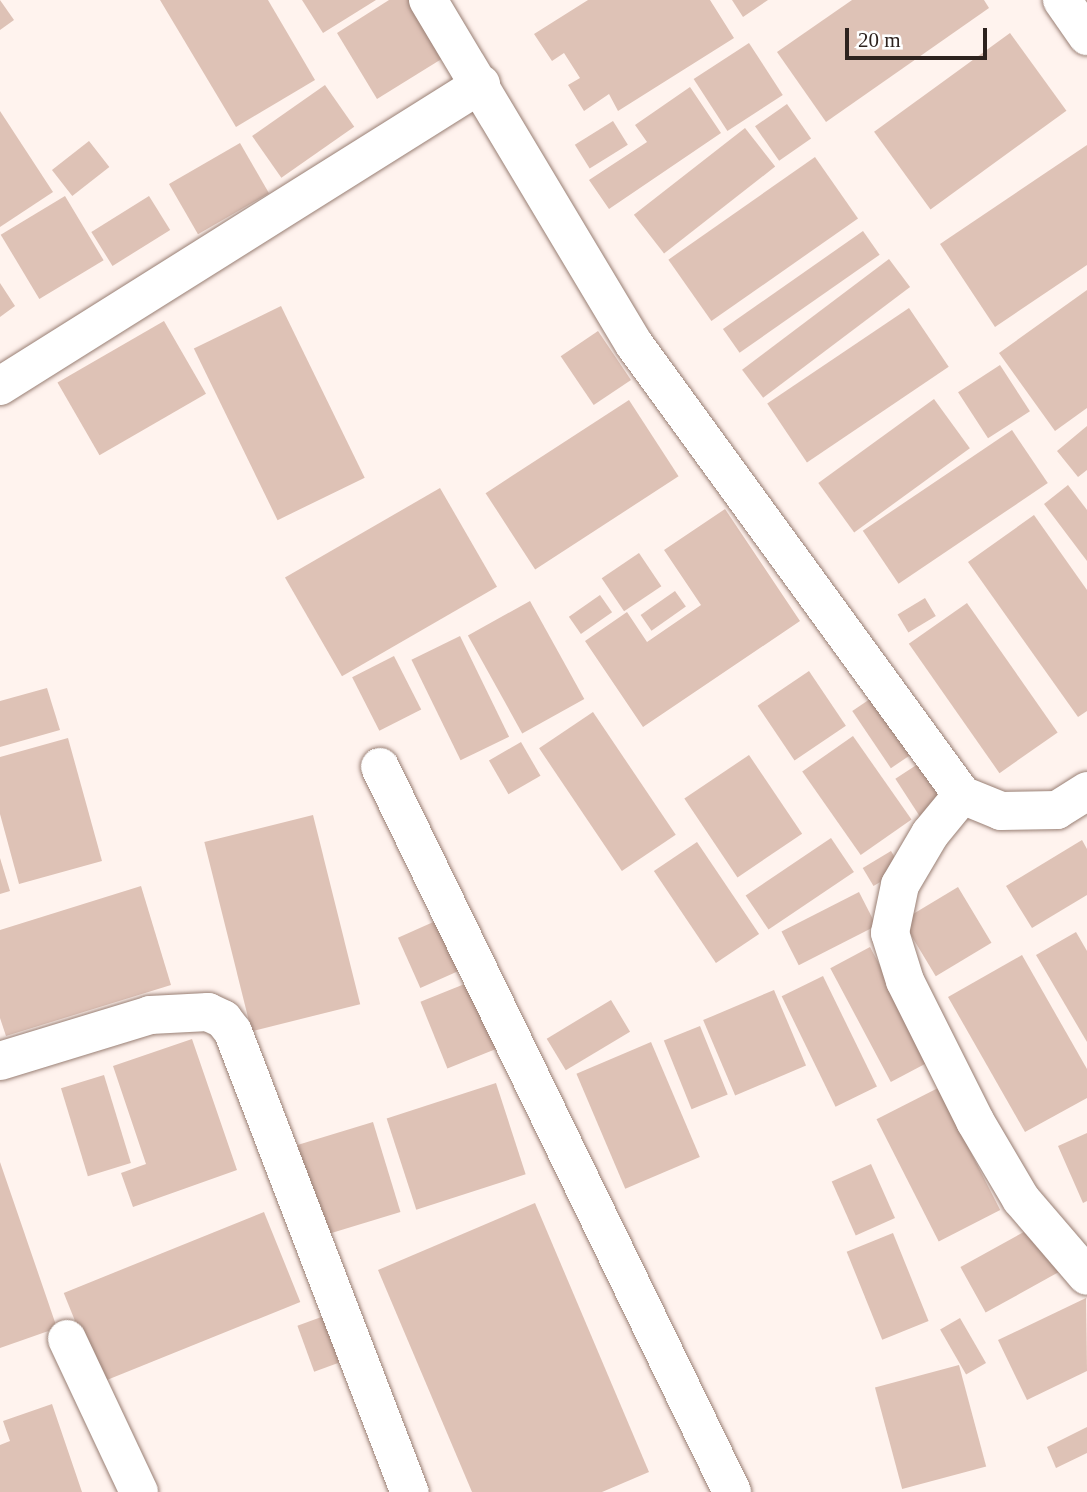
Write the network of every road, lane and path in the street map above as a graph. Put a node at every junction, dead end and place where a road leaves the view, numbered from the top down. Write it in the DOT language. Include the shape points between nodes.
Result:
graph roads {
  1 [pos="428,0"];
  2 [pos="1062,0"];
  3 [pos="1087,36"];
  4 [pos="481,83"];
  5 [pos="0,386"];
  6 [pos="380,767"];
  7 [pos="1087,791"];
  8 [pos="962,794"];
  9 [pos="0,1061"];
  10 [pos="1087,1276"];
  11 [pos="67,1339"];
  12 [pos="139,1492"];
  13 [pos="410,1492"];
  14 [pos="732,1492"];
  1 -- 4 [label="street"];
  2 -- 3 [label="street"];
  4 -- 5 [label="street"];
  4 -- 8 [label="street" via="635,344"];
  6 -- 14 [label="street"];
  7 -- 8 [label="street" via="1057,810 1001,811"];
  8 -- 10 [label="street" via="930,834 900,885 890,933 905,981 975,1121 1021,1199"];
  9 -- 13 [label="street" via="150,1015 208,1013 223,1019 238,1045"];
  11 -- 12 [label="street"];
}
